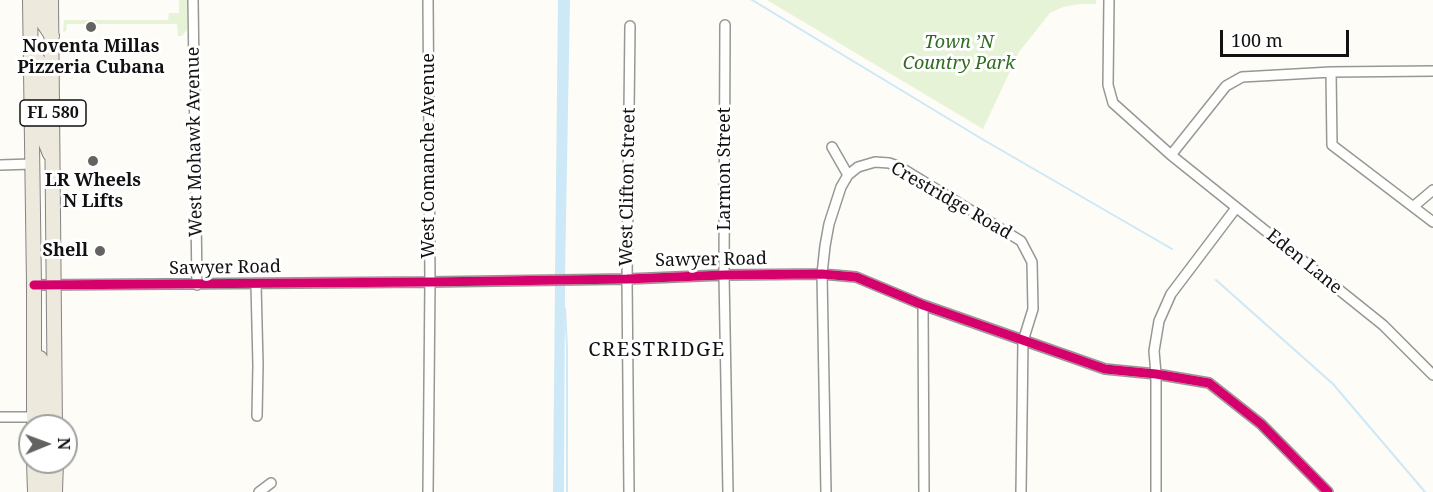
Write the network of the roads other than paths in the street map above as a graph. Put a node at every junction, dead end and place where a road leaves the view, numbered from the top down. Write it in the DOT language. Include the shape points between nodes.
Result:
graph roads {
  1 [pos="30,0"];
  2 [pos="40,0"];
  3 [pos="51,0"];
  4 [pos="193,0"];
  5 [pos="428,0"];
  6 [pos="1109,0"];
  7 [pos="725,25"];
  8 [pos="630,26"];
  9 [pos="52,36"];
  10 [pos="31,49"];
  11 [pos="1433,71"];
  12 [pos="1331,72"];
  13 [pos="832,147"];
  14 [pos="1171,155"];
  15 [pos="54,162"];
  16 [pos="32,164"];
  17 [pos="0,165"];
  18 [pos="848,175"];
  19 [pos="1433,190"];
  20 [pos="1414,206"];
  21 [pos="1236,208"];
  22 [pos="1433,222"];
  23 [pos="822,274"];
  24 [pos="724,275"];
  25 [pos="627,279"];
  26 [pos="430,282"];
  27 [pos="256,284"];
  28 [pos="34,285"];
  29 [pos="55,285"];
  30 [pos="197,285"];
  31 [pos="922,305"];
  32 [pos="1023,341"];
  33 [pos="34,346"];
  34 [pos="1156,374"];
  35 [pos="1433,375"];
  36 [pos="35,414"];
  37 [pos="44,414"];
  38 [pos="55,414"];
  39 [pos="257,416"];
  40 [pos="0,417"];
  41 [pos="18,420"];
  42 [pos="34,474"];
  43 [pos="45,474"];
  44 [pos="56,474"];
  45 [pos="271,483"];
  46 [pos="35,492"];
  47 [pos="46,492"];
  48 [pos="55,492"];
  49 [pos="258,492"];
  50 [pos="428,492"];
  51 [pos="628,492"];
  52 [pos="728,492"];
  53 [pos="826,492"];
  54 [pos="924,492"];
  55 [pos="1021,492"];
  56 [pos="1156,492"];
  57 [pos="1328,492"];
  1 -- 10 [label="main road, FL 580"];
  2 -- 9 [label="main road" via="40,18"];
  3 -- 9 [label="main road, FL 580"];
  4 -- 30 [label="street, West Mohawk Avenue"];
  5 -- 26 [label="street, West Comanche Avenue"];
  6 -- 14 [label="street, Eden Lane" via="1108,85 1113,103"];
  7 -- 24 [label="street, Larmon Street"];
  8 -- 25 [label="street, West Clifton Street"];
  9 -- 15 [label="main road, FL 580"];
  10 -- 15 [label="main road" via="40,64 42,134"];
  10 -- 16 [label="main road, FL 580"];
  11 -- 12 [label="street"];
  12 -- 14 [label="street" via="1242,77 1226,86"];
  12 -- 20 [label="street" via="1332,145"];
  13 -- 18 [label="street"];
  14 -- 21 [label="street, Eden Lane"];
  15 -- 29 [label="main road, FL 580"];
  16 -- 17 [label="street"];
  16 -- 28 [label="main road, FL 580"];
  18 -- 23 [label="street" via="829,224"];
  18 -- 32 [label="street, Crestridge Road" via="874,162 900,167 1021,241 1032,262 1033,286 1033,309"];
  19 -- 20 [label="street"];
  20 -- 22 [label="street"];
  21 -- 34 [label="street" via="1171,294 1159,321 1154,351"];
  21 -- 35 [label="street, Eden Lane" via="1383,325"];
  23 -- 24 [label="street, Sawyer Road"];
  23 -- 31 [label="street, Sawyer Road" via="856,277"];
  23 -- 53 [label="street"];
  24 -- 25 [label="street, Sawyer Road"];
  24 -- 52 [label="street, Larmon Street"];
  25 -- 26 [label="street, Sawyer Road"];
  25 -- 51 [label="street, West Clifton Street"];
  26 -- 27 [label="street, Sawyer Road"];
  26 -- 50 [label="street, West Comanche Avenue"];
  27 -- 30 [label="street, Sawyer Road"];
  27 -- 39 [label="street"];
  28 -- 29 [label="street, Sawyer Road"];
  28 -- 33 [label="main road, FL 580"];
  29 -- 30 [label="street, Sawyer Road"];
  29 -- 38 [label="main road, FL 580"];
  31 -- 32 [label="street, Sawyer Road"];
  31 -- 54 [label="street"];
  32 -- 34 [label="street, Sawyer Road" via="1105,369"];
  32 -- 55 [label="street, Crestridge Road"];
  33 -- 36 [label="main road, FL 580"];
  33 -- 37 [label="main road" via="43,363"];
  34 -- 56 [label="street"];
  34 -- 57 [label="street, Sawyer Road" via="1209,383 1261,424"];
  40 -- 41 [label="street"];
  42 -- 46 [label="main road"];
  43 -- 47 [label="main road"];
  44 -- 48 [label="main road"];
  45 -- 49 [label="street"];
}
